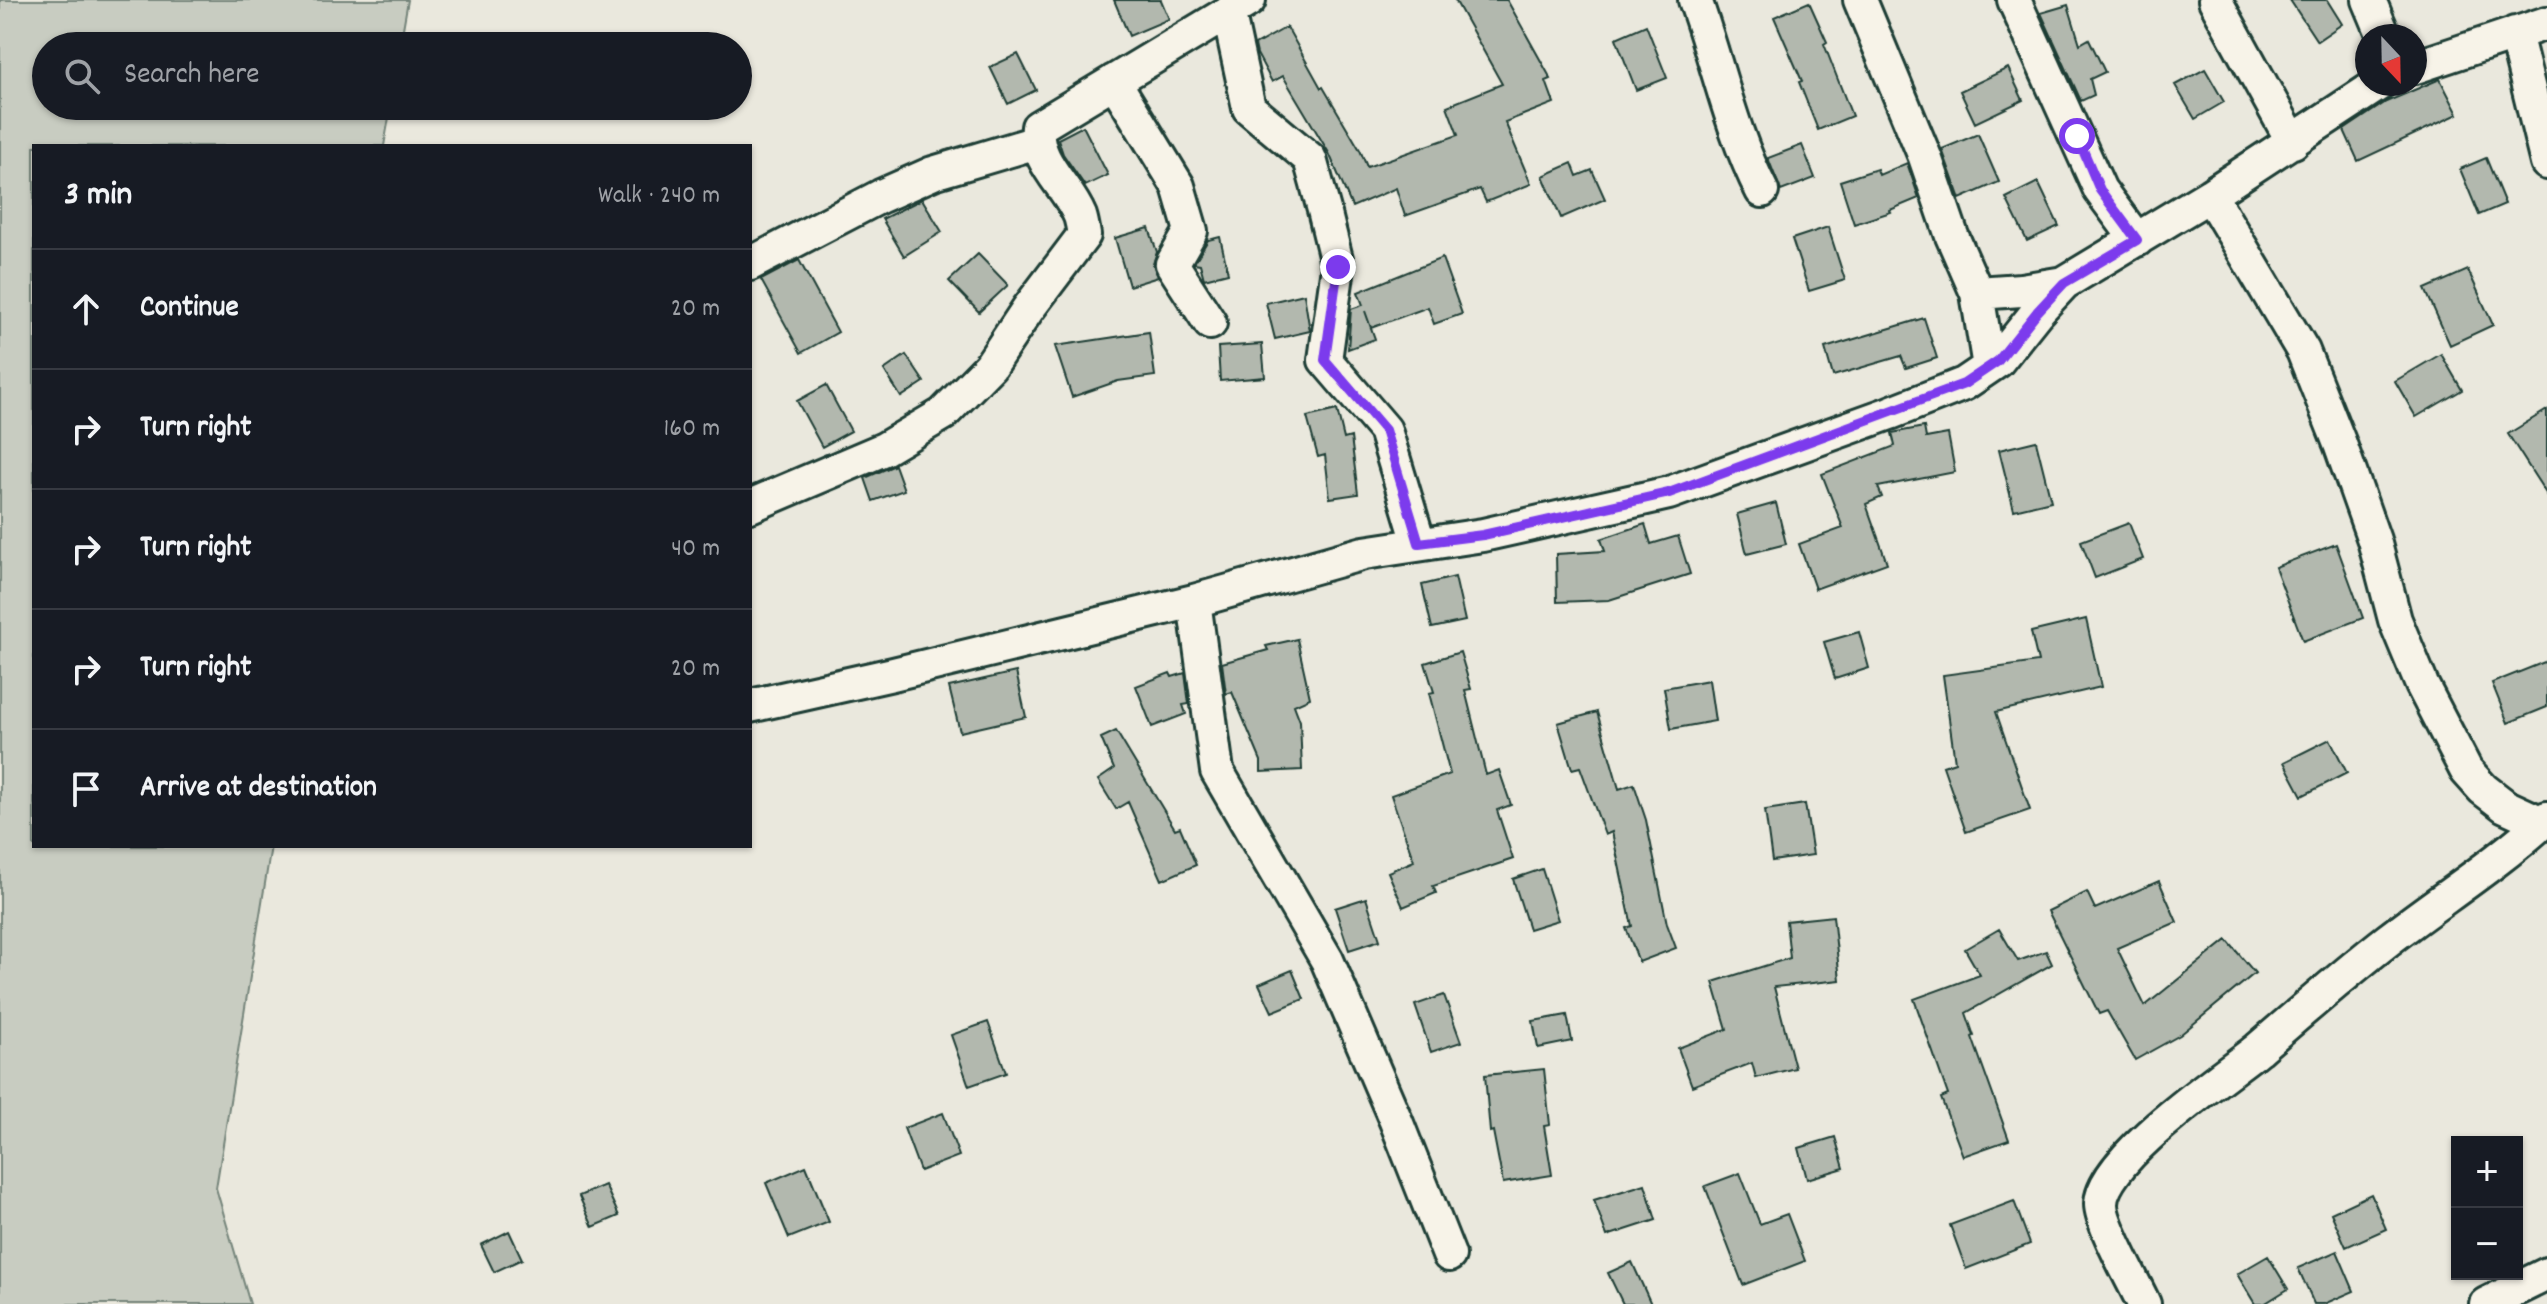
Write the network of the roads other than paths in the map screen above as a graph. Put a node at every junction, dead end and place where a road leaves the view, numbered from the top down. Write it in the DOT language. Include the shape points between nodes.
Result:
graph roads {
  1 [pos="1695,0"];
  2 [pos="1860,0"];
  3 [pos="2014,0"];
  4 [pos="2215,0"];
  5 [pos="2369,0"];
  6 [pos="1239,7"];
  7 [pos="2533,20"];
  8 [pos="2379,24"];
  9 [pos="2427,62"];
  10 [pos="1114,81"];
  11 [pos="2359,96"];
  12 [pos="1037,142"];
  13 [pos="2293,142"];
  14 [pos="2547,163"];
  15 [pos="1762,191"];
  16 [pos="2210,195"];
  17 [pos="2137,240"];
  18 [pos="752,263"];
  19 [pos="2064,283"];
  20 [pos="1977,293"];
  21 [pos="1210,323"];
  22 [pos="1989,367"];
  23 [pos="752,505"];
  24 [pos="1419,543"];
  25 [pos="1194,601"];
  26 [pos="752,706"];
  27 [pos="2544,820"];
  28 [pos="1449,1255"];
  29 [pos="2547,1274"];
  30 [pos="2144,1304"];
  31 [pos="2486,1304"];
  1 -- 15 [label="street" via="1743,154"];
  2 -- 20 [label="street"];
  3 -- 17 [label="street" via="2100,190"];
  4 -- 13 [label="street"];
  5 -- 8 [label="street"];
  6 -- 10 [label="street"];
  6 -- 24 [label="street" via="1249,108 1310,159 1338,267 1325,360 1385,430"];
  7 -- 9 [label="street"];
  7 -- 14 [label="street"];
  10 -- 12 [label="street" via="1038,127"];
  10 -- 21 [label="street" via="1178,186 1191,231 1172,264"];
  11 -- 13 [label="street"];
  12 -- 18 [label="street" via="933,173"];
  12 -- 23 [label="street" via="1080,215 1084,235 990,366 932,421 884,449"];
  13 -- 16 [label="street"];
  16 -- 17 [label="street"];
  16 -- 27 [label="street" via="2303,351 2374,540 2395,620 2466,770 2505,806"];
  17 -- 19 [label="street"];
  19 -- 20 [label="street"];
  19 -- 22 [label="street"];
  20 -- 22 [label="street"];
  22 -- 24 [label="street" via="1964,384 1669,493 1483,535"];
  24 -- 25 [label="street" via="1364,553"];
  25 -- 26 [label="street"];
  25 -- 28 [label="street" via="1217,771 1327,960"];
  27 -- 30 [label="street" via="2159,1126 2109,1179 2100,1203 2105,1222"];
  29 -- 31 [label="street"];
}
